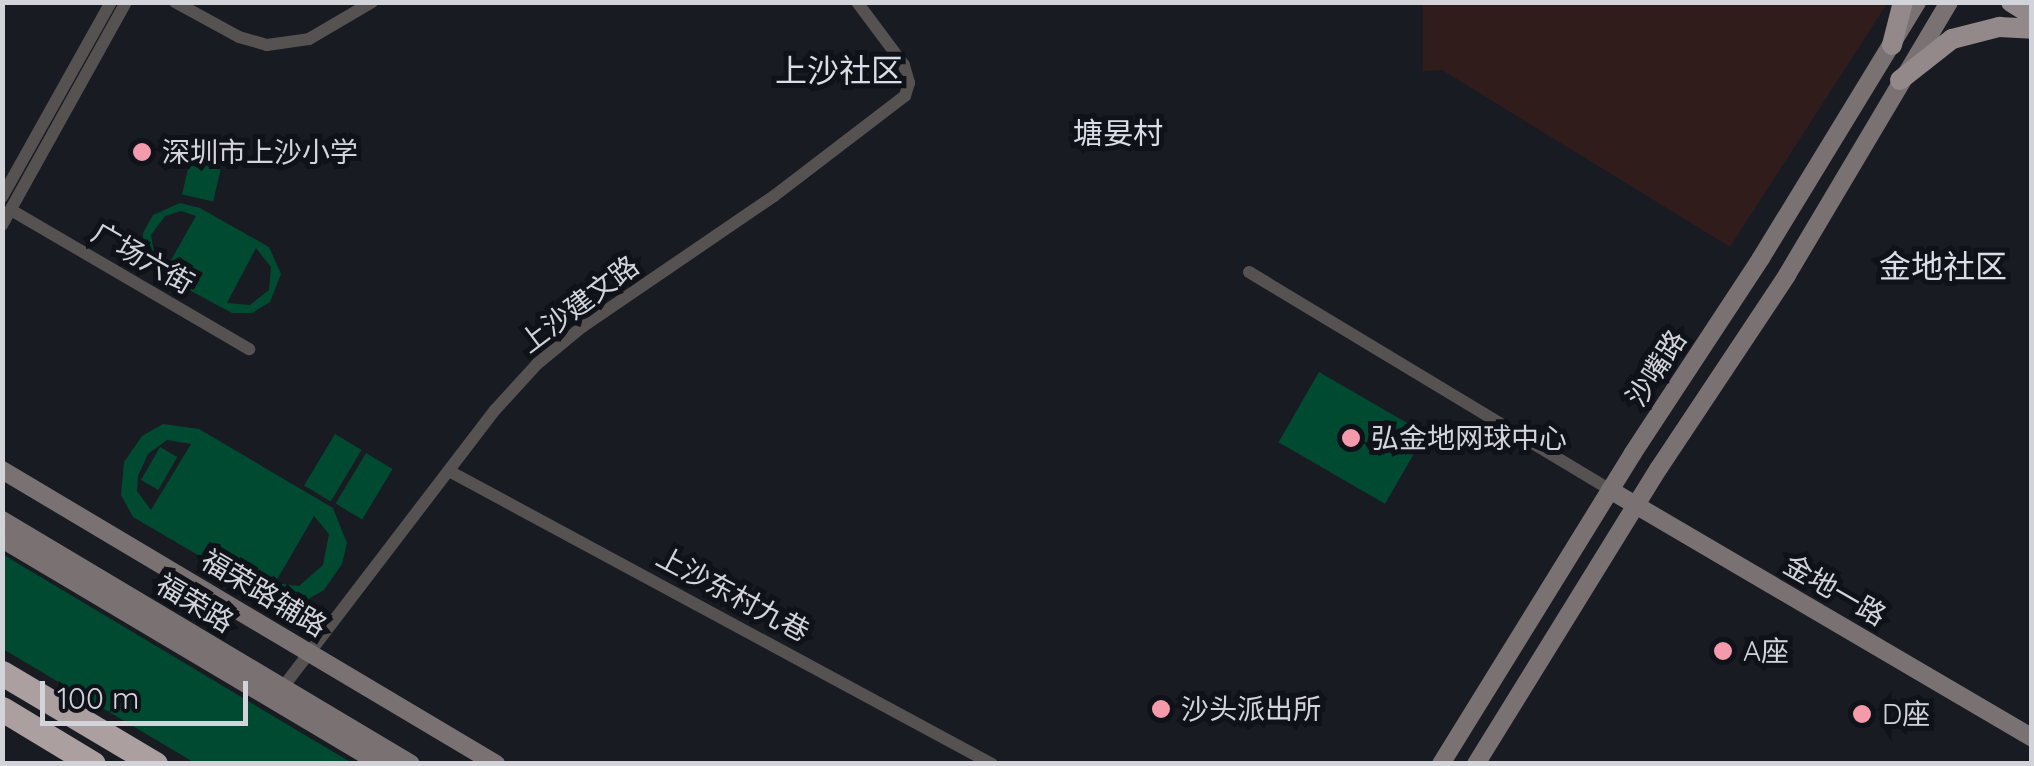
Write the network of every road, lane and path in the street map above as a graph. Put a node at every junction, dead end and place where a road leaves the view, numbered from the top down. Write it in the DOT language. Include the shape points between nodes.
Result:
graph roads {
  1 [pos="111,2"];
  2 [pos="126,2"];
  3 [pos="175,2"];
  4 [pos="372,2"];
  5 [pos="857,2"];
  6 [pos="1902,2"];
  7 [pos="1917,2"];
  8 [pos="1949,2"];
  9 [pos="2010,2"];
  10 [pos="2032,15"];
  11 [pos="2032,29"];
  12 [pos="1892,45"];
  13 [pos="1900,80"];
  14 [pos="2,197"];
  15 [pos="11,210"];
  16 [pos="2,226"];
  17 [pos="1248,272"];
  18 [pos="250,349"];
  19 [pos="2,470"];
  20 [pos="449,471"];
  21 [pos="1610,490"];
  22 [pos="1636,506"];
  23 [pos="2,520"];
  24 [pos="2,539"];
  25 [pos="310,652"];
  26 [pos="2,673"];
  27 [pos="278,693"];
  28 [pos="2,709"];
  29 [pos="2032,738"];
  30 [pos="94,764"];
  31 [pos="155,764"];
  32 [pos="381,764"];
  33 [pos="411,764"];
  34 [pos="496,764"];
  35 [pos="992,764"];
  36 [pos="1441,764"];
  37 [pos="1476,764"];
  1 -- 14 [label="street"];
  2 -- 15 [label="street"];
  3 -- 4 [label="street" via="238,37 267,45 309,39"];
  5 -- 20 [label="street, 上沙建文路" via="904,65 905,96 560,344 516,384"];
  6 -- 12 [label="main road"];
  7 -- 12 [label="street, 沙嘴路"];
  8 -- 13 [label="street, 沙嘴路"];
  9 -- 10 [label="main road"];
  11 -- 13 [label="main road" via="2000,27 1952,39"];
  12 -- 21 [label="street, 沙嘴路"];
  13 -- 22 [label="street, 沙嘴路" via="1786,275"];
  15 -- 16 [label="street"];
  15 -- 18 [label="street, 广场六街"];
  17 -- 21 [label="street"];
  19 -- 25 [label="street, 福荣路辅路"];
  20 -- 25 [label="street, 上沙建文路"];
  20 -- 35 [label="street, 上沙东村九巷"];
  21 -- 22 [label="street, 金地一路"];
  21 -- 36 [label="street, 沙嘴路"];
  22 -- 29 [label="street, 金地一路"];
  22 -- 37 [label="street, 沙嘴路"];
  23 -- 27 [label="street, 福荣路"];
  24 -- 27 [label="street, 福荣路"];
  25 -- 27 [label="street, 上沙建文路"];
  25 -- 34 [label="street, 福荣路辅路"];
  26 -- 31 [label="highway"];
  27 -- 32 [label="street, 福荣路"];
  27 -- 33 [label="street, 福荣路"];
  28 -- 30 [label="highway"];
}
